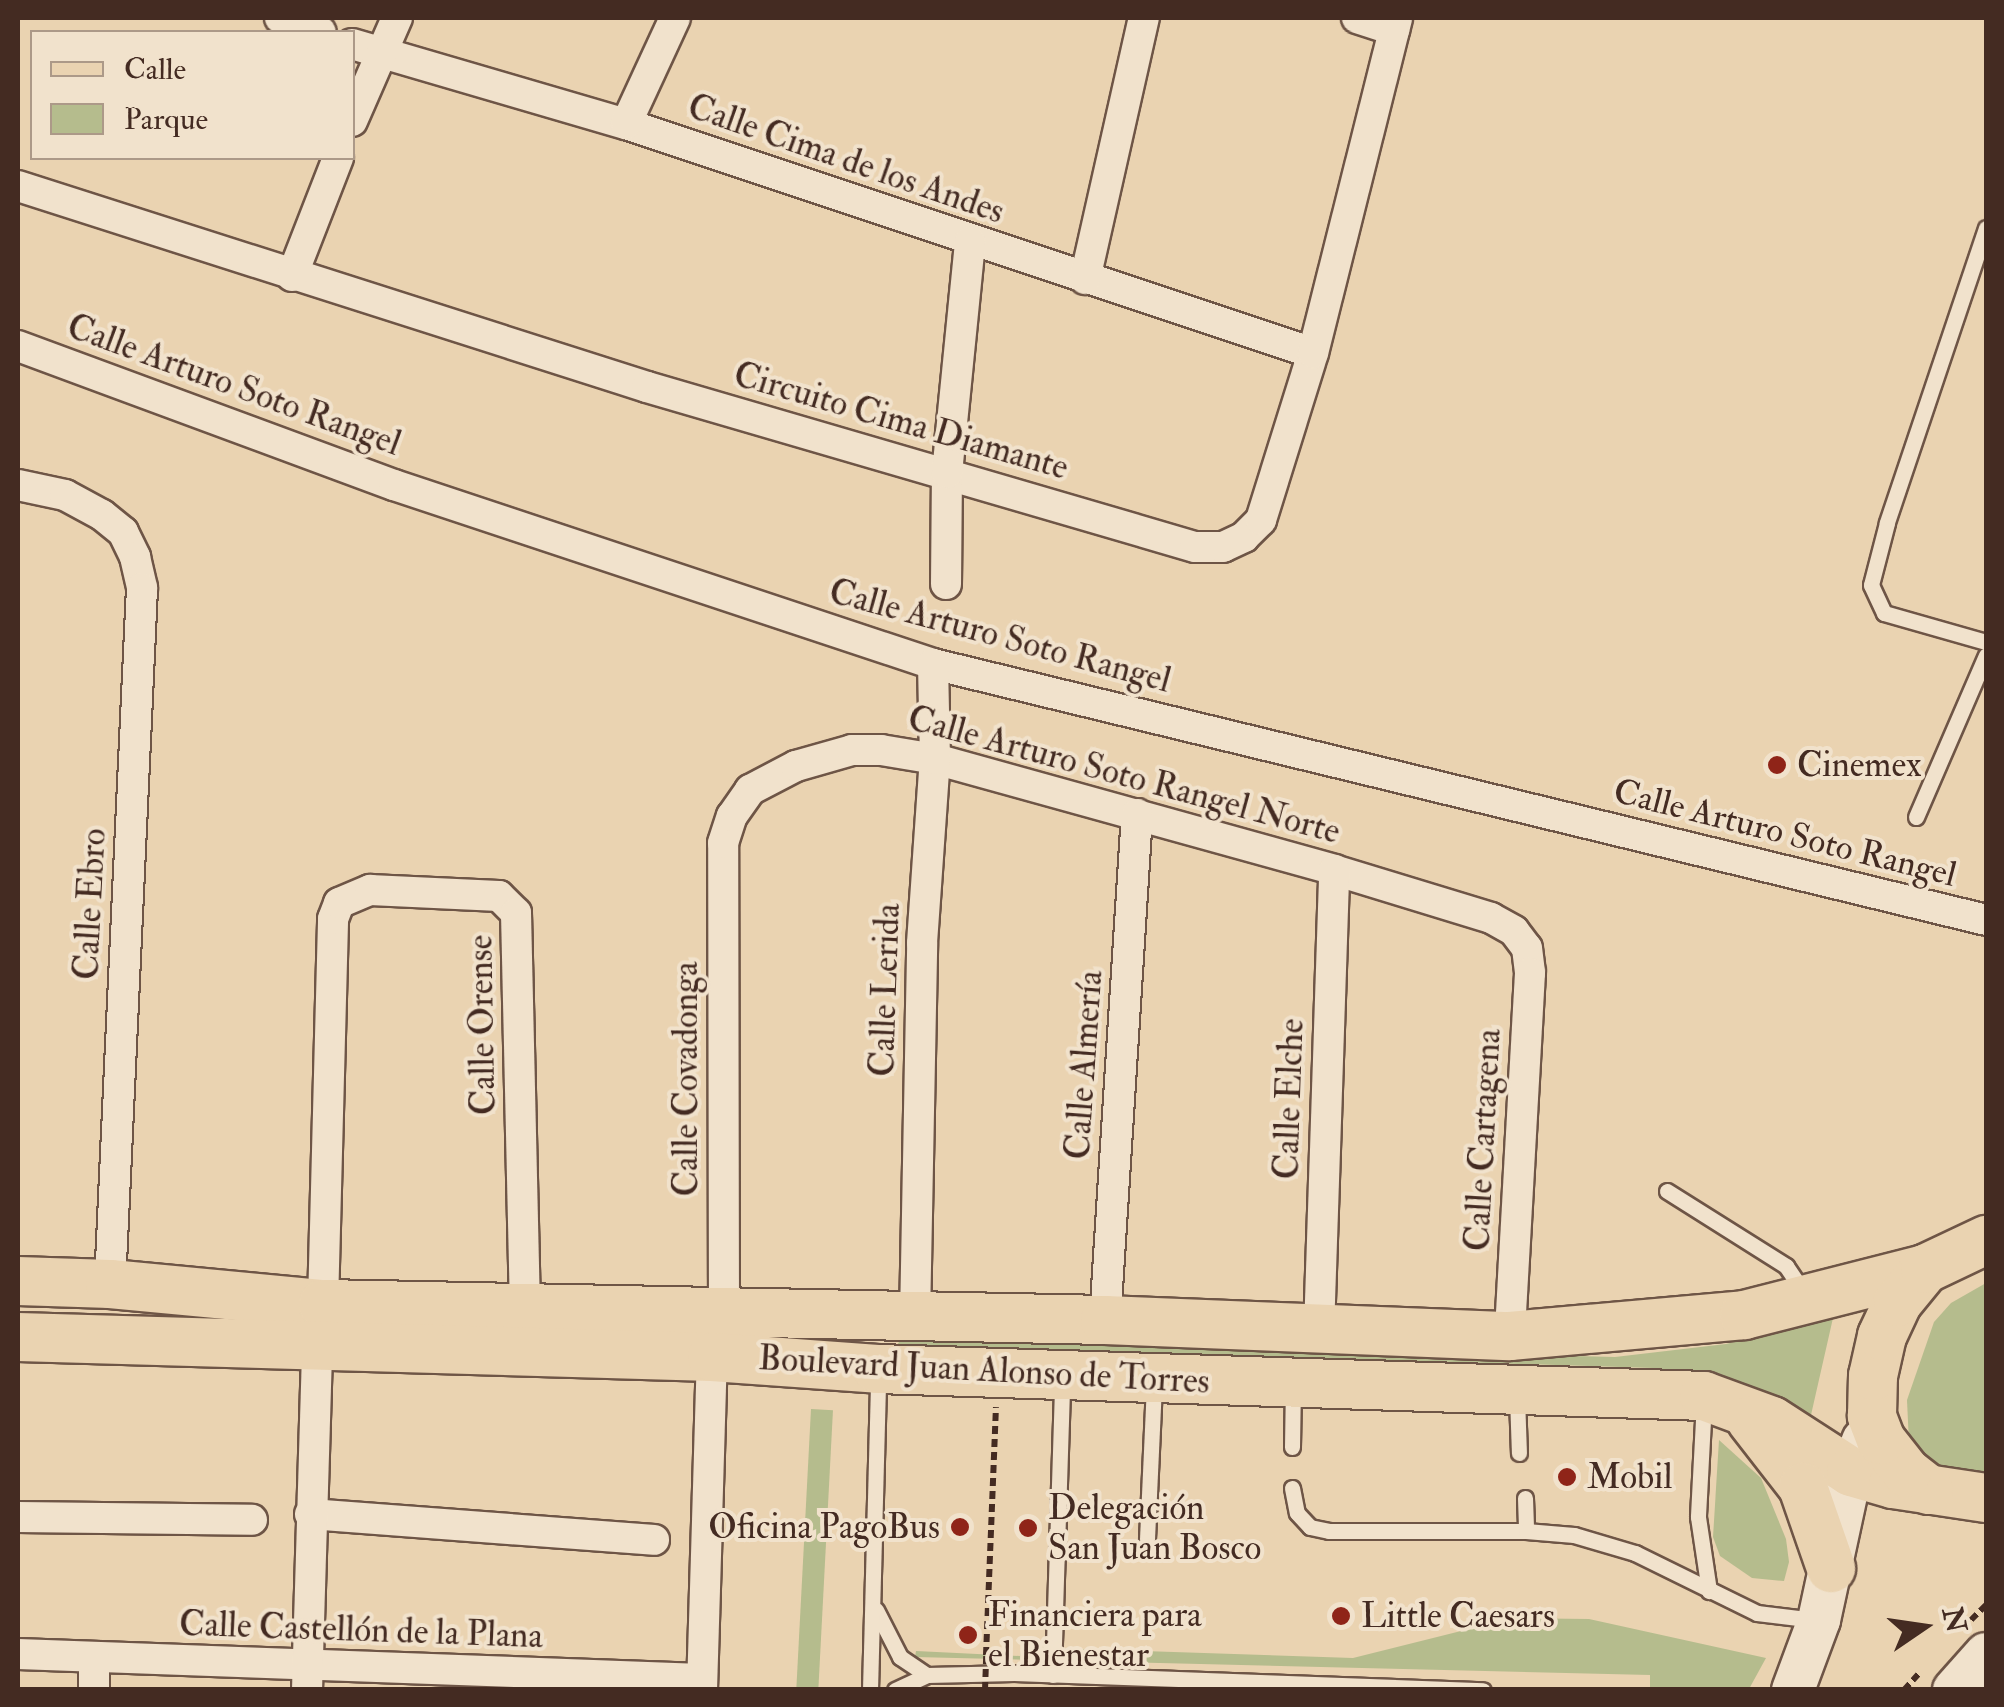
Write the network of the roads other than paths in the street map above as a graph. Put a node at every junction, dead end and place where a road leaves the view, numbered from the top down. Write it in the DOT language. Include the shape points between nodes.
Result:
graph roads {
  1 [pos="280,18"];
  2 [pos="396,18"];
  3 [pos="674,18"];
  4 [pos="1144,18"];
  5 [pos="1357,18"];
  6 [pos="1396,24"];
  7 [pos="315,30"];
  8 [pos="366,49"];
  9 [pos="355,106"];
  10 [pos="626,124"];
  11 [pos="337,160"];
  12 [pos="18,186"];
  13 [pos="1986,228"];
  14 [pos="970,242"];
  15 [pos="292,276"];
  16 [pos="1085,279"];
  17 [pos="18,346"];
  18 [pos="1313,353"];
  19 [pos="946,473"];
  20 [pos="18,485"];
  21 [pos="946,584"];
  22 [pos="1986,642"];
  23 [pos="1986,655"];
  24 [pos="933,664"];
  25 [pos="934,759"];
  26 [pos="1138,814"];
  27 [pos="1916,817"];
  28 [pos="724,844"];
  29 [pos="1334,870"];
  30 [pos="1986,920"];
  31 [pos="1527,948"];
  32 [pos="1668,1192"];
  33 [pos="1986,1240"];
  34 [pos="1925,1268"];
  35 [pos="21,1281"];
  36 [pos="110,1284"];
  37 [pos="1810,1300"];
  38 [pos="525,1306"];
  39 [pos="916,1319"];
  40 [pos="1105,1320"];
  41 [pos="320,1325"];
  42 [pos="1318,1331"];
  43 [pos="718,1336"];
  44 [pos="1510,1336"];
  45 [pos="20,1337"];
  46 [pos="878,1368"];
  47 [pos="1062,1374"];
  48 [pos="1154,1379"];
  49 [pos="1293,1383"];
  50 [pos="1516,1388"];
  51 [pos="1721,1401"];
  52 [pos="1872,1416"];
  53 [pos="1292,1447"];
  54 [pos="1519,1453"];
  55 [pos="1851,1472"];
  56 [pos="1292,1488"];
  57 [pos="1928,1490"];
  58 [pos="1525,1498"];
  59 [pos="1986,1498"];
  60 [pos="310,1514"];
  61 [pos="18,1517"];
  62 [pos="252,1520"];
  63 [pos="1526,1531"];
  64 [pos="1147,1539"];
  65 [pos="654,1540"];
  66 [pos="1831,1568"];
  67 [pos="1709,1591"];
  68 [pos="872,1602"];
  69 [pos="1820,1620"];
  70 [pos="18,1654"];
  71 [pos="1986,1654"];
  72 [pos="94,1658"];
  73 [pos="927,1675"];
  74 [pos="1053,1675"];
  75 [pos="308,1677"];
  76 [pos="503,1681"];
  77 [pos="702,1684"];
  78 [pos="94,1690"];
  79 [pos="870,1690"];
  80 [pos="895,1690"];
  81 [pos="1483,1690"];
  82 [pos="1794,1690"];
  83 [pos="1954,1690"];
  1 -- 7 [label="street"];
  2 -- 8 [label="street"];
  3 -- 10 [label="street"];
  4 -- 16 [label="street"];
  5 -- 6 [label="street"];
  6 -- 18 [label="street, Circuito Cima Diamante"];
  8 -- 9 [label="street"];
  8 -- 10 [label="street, Calle Cima de los Andes"];
  10 -- 14 [label="street, Calle Cima de los Andes"];
  11 -- 15 [label="street"];
  12 -- 15 [label="street, Circuito Cima Diamante"];
  13 -- 22 [label="lane" via="1871,584 1884,613"];
  14 -- 16 [label="street, Calle Cima de los Andes"];
  14 -- 19 [label="street"];
  15 -- 19 [label="street, Circuito Cima Diamante"];
  16 -- 18 [label="street, Calle Cima de los Andes"];
  17 -- 24 [label="street, Calle Arturo Soto Rangel" via="394,485"];
  18 -- 19 [label="street, Circuito Cima Diamante" via="1261,520 1223,547 1195,547"];
  19 -- 21 [label="street"];
  20 -- 36 [label="street, Calle Ebro" via="64,494 122,532 142,588"];
  23 -- 27 [label="lane"];
  24 -- 25 [label="street, Calle Lerida"];
  24 -- 30 [label="street, Calle Arturo Soto Rangel"];
  25 -- 26 [label="street, Calle Arturo Soto Rangel Norte"];
  25 -- 28 [label="street, Calle Arturo Soto Rangel Norte" via="852,750 796,766 750,790"];
  25 -- 39 [label="street, Calle Lerida" via="922,943"];
  26 -- 29 [label="street, Calle Arturo Soto Rangel Norte"];
  26 -- 40 [label="street, Calle Almería"];
  28 -- 43 [label="street, Calle Covadonga"];
  29 -- 31 [label="street, Calle Arturo Soto Rangel Norte" via="1491,918"];
  29 -- 42 [label="street, Calle Elche"];
  31 -- 44 [label="street, Calle Cartagena"];
  32 -- 37 [label="lane" via="1786,1266"];
  33 -- 34 [label="main road, Boulevard Juan Alonso de Torres"];
  34 -- 37 [label="main road, Boulevard Juan Alonso de Torres"];
  34 -- 52 [label="main road" via="1882,1336"];
  35 -- 36 [label="main road, Boulevard Juan Alonso de Torres"];
  35 -- 45 [label="main road"];
  36 -- 41 [label="main road, Boulevard Juan Alonso de Torres"];
  37 -- 44 [label="main road, Boulevard Juan Alonso de Torres" via="1744,1316"];
  38 -- 41 [label="main road, Boulevard Juan Alonso de Torres"];
  38 -- 41 [label="street, Calle Orense" via="516,913 499,896 370,890 339,903 333,920"];
  38 -- 43 [label="main road, Boulevard Juan Alonso de Torres"];
  39 -- 40 [label="main road, Boulevard Juan Alonso de Torres"];
  39 -- 43 [label="main road, Boulevard Juan Alonso de Torres"];
  40 -- 42 [label="main road, Boulevard Juan Alonso de Torres"];
  41 -- 43 [label="main road, Boulevard Juan Alonso de Torres"];
  41 -- 45 [label="main road, Boulevard Juan Alonso de Torres"];
  41 -- 60 [label="street, Calle Orense"];
  42 -- 44 [label="main road, Boulevard Juan Alonso de Torres"];
  43 -- 46 [label="main road, Boulevard Juan Alonso de Torres"];
  43 -- 77 [label="street, Calle Covadonga"];
  46 -- 47 [label="main road, Boulevard Juan Alonso de Torres"];
  46 -- 68 [label="lane"];
  47 -- 48 [label="main road, Boulevard Juan Alonso de Torres"];
  47 -- 74 [label="lane"];
  48 -- 49 [label="main road, Boulevard Juan Alonso de Torres"];
  48 -- 64 [label="lane"];
  49 -- 50 [label="main road, Boulevard Juan Alonso de Torres"];
  49 -- 53 [label="lane"];
  50 -- 51 [label="main road, Boulevard Juan Alonso de Torres"];
  50 -- 54 [label="lane"];
  51 -- 55 [label="main road, Boulevard Juan Alonso de Torres" via="1812,1444"];
  51 -- 66 [label="main road" via="1803,1487"];
  51 -- 67 [label="lane" via="1698,1517"];
  52 -- 55 [label="street"];
  52 -- 57 [label="main road" via="1881,1440"];
  55 -- 57 [label="main road, Boulevard Juan Alonso de Torres"];
  55 -- 66 [label="street"];
  56 -- 63 [label="lane" via="1297,1513 1310,1527 1329,1531"];
  57 -- 59 [label="main road, Boulevard Juan Alonso de Torres"];
  58 -- 63 [label="lane"];
  60 -- 65 [label="street"];
  60 -- 75 [label="street, Calle Orense"];
  61 -- 62 [label="street"];
  63 -- 67 [label="lane" via="1574,1535 1635,1553"];
  66 -- 69 [label="street"];
  67 -- 69 [label="lane" via="1757,1613"];
  68 -- 73 [label="lane" via="900,1657"];
  68 -- 79 [label="lane"];
  69 -- 82 [label="street"];
  70 -- 72 [label="street, Calle Castellón de la Plana"];
  71 -- 83 [label="street"];
  72 -- 75 [label="street, Calle Castellón de la Plana"];
  72 -- 78 [label="street"];
  73 -- 74 [label="lane"];
  73 -- 80 [label="lane"];
  74 -- 81 [label="lane"];
  75 -- 76 [label="street, Calle Castellón de la Plana"];
  76 -- 77 [label="street, Calle Castellón de la Plana"];
}
